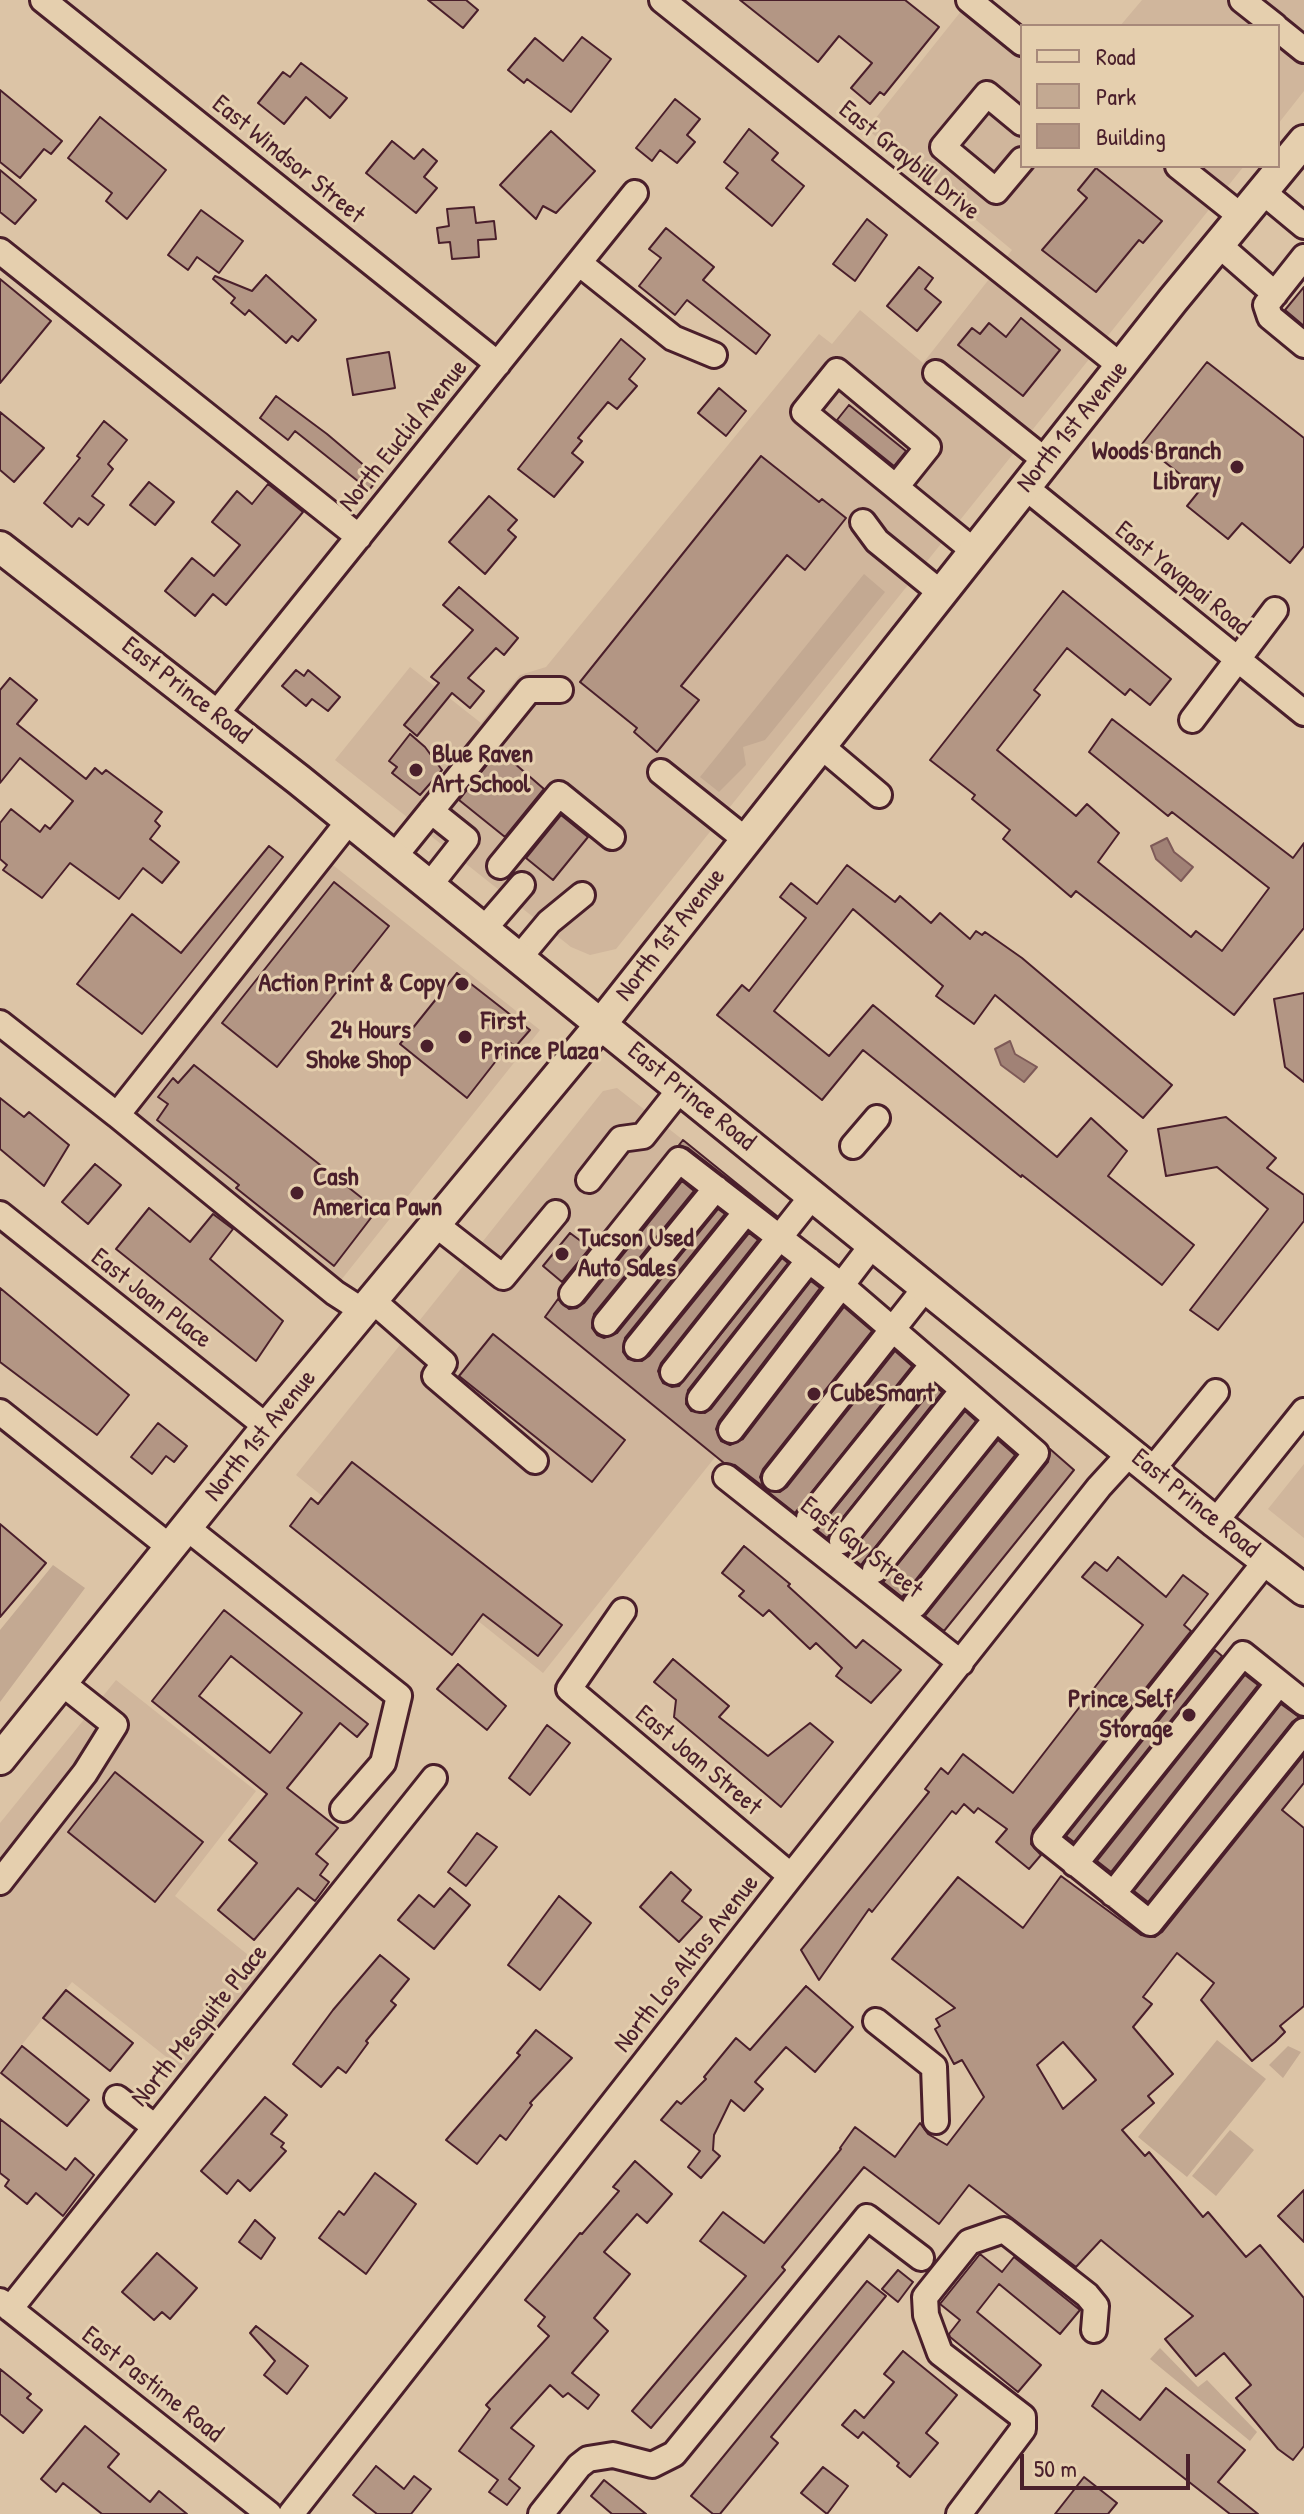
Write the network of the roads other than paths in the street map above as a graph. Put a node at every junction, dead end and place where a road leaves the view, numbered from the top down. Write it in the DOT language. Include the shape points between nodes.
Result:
graph roads {
  1 [pos="43,0"];
  2 [pos="662,0"];
  3 [pos="969,0"];
  4 [pos="1242,0"];
  5 [pos="1272,24"];
  6 [pos="1280,30"];
  7 [pos="1020,41"];
  8 [pos="1304,50"];
  9 [pos="1020,121"];
  10 [pos="1304,141"];
  11 [pos="1020,162"];
  12 [pos="1181,168"];
  13 [pos="1263,192"];
  14 [pos="635,193"];
  15 [pos="1242,217"];
  16 [pos="1304,226"];
  17 [pos="1219,245"];
  18 [pos="0,251"];
  19 [pos="1304,257"];
  20 [pos="579,263"];
  21 [pos="1275,294"];
  22 [pos="1304,345"];
  23 [pos="714,355"];
  24 [pos="498,364"];
  25 [pos="1121,366"];
  26 [pos="936,373"];
  27 [pos="1046,461"];
  28 [pos="896,487"];
  29 [pos="1025,487"];
  30 [pos="863,522"];
  31 [pos="359,537"];
  32 [pos="0,547"];
  33 [pos="974,551"];
  34 [pos="941,593"];
  35 [pos="1275,610"];
  36 [pos="1238,661"];
  37 [pos="560,690"];
  38 [pos="1304,713"];
  39 [pos="216,714"];
  40 [pos="1192,720"];
  41 [pos="821,746"];
  42 [pos="661,772"];
  43 [pos="879,795"];
  44 [pos="431,811"];
  45 [pos="349,821"];
  46 [pos="612,837"];
  47 [pos="746,840"];
  48 [pos="394,857"];
  49 [pos="500,866"];
  50 [pos="522,885"];
  51 [pos="429,886"];
  52 [pos="582,895"];
  53 [pos="484,929"];
  54 [pos="519,958"];
  55 [pos="0,1023"];
  56 [pos="601,1024"];
  57 [pos="681,1088"];
  58 [pos="117,1115"];
  59 [pos="877,1118"];
  60 [pos="853,1146"];
  61 [pos="589,1180"];
  62 [pos="716,1188"];
  63 [pos="813,1195"];
  64 [pos="746,1212"];
  65 [pos="556,1213"];
  66 [pos="0,1214"];
  67 [pos="435,1224"];
  68 [pos="779,1237"];
  69 [pos="873,1244"];
  70 [pos="809,1260"];
  71 [pos="841,1285"];
  72 [pos="926,1287"];
  73 [pos="572,1294"];
  74 [pos="368,1306"];
  75 [pos="606,1323"];
  76 [pos="892,1329"];
  77 [pos="637,1347"];
  78 [pos="934,1365"];
  79 [pos="673,1372"];
  80 [pos="963,1390"];
  81 [pos="1216,1392"];
  82 [pos="700,1399"];
  83 [pos="1304,1411"];
  84 [pos="0,1412"];
  85 [pos="996,1419"];
  86 [pos="267,1427"];
  87 [pos="731,1430"];
  88 [pos="535,1461"];
  89 [pos="1142,1461"];
  90 [pos="726,1477"];
  91 [pos="775,1478"];
  92 [pos="809,1518"];
  93 [pos="1215,1522"];
  94 [pos="179,1538"];
  95 [pos="842,1541"];
  96 [pos="1266,1561"];
  97 [pos="875,1570"];
  98 [pos="1304,1590"];
  99 [pos="915,1605"];
  100 [pos="623,1611"];
  101 [pos="961,1663"];
  102 [pos="62,1683"];
  103 [pos="1279,1683"];
  104 [pos="1304,1703"];
  105 [pos="1304,1731"];
  106 [pos="0,1759"];
  107 [pos="434,1778"];
  108 [pos="343,1809"];
  109 [pos="1075,1864"];
  110 [pos="791,1876"];
  111 [pos="0,1882"];
  112 [pos="1113,1894"];
  113 [pos="876,2021"];
  114 [pos="117,2098"];
  115 [pos="936,2121"];
  116 [pos="155,2127"];
  117 [pos="921,2258"];
  118 [pos="5,2305"];
  119 [pos="1094,2330"];
  120 [pos="269,2514"];
  121 [pos="291,2514"];
  122 [pos="541,2514"];
  123 [pos="959,2514"];
  1 -- 24 [label="street, East Windsor Street"];
  2 -- 25 [label="street, East Graybill Drive"];
  3 -- 7 [label="street"];
  4 -- 5 [label="street"];
  6 -- 8 [label="street"];
  9 -- 11 [label="street" via="987,94 943,147 996,191"];
  10 -- 13 [label="main road, North 1st Avenue"];
  12 -- 15 [label="street"];
  13 -- 15 [label="main road, North 1st Avenue"];
  13 -- 16 [label="street"];
  14 -- 20 [label="street, North Euclid Avenue"];
  15 -- 17 [label="main road, North 1st Avenue"];
  17 -- 21 [label="street"];
  17 -- 25 [label="main road, North 1st Avenue"];
  18 -- 31 [label="street"];
  19 -- 21 [label="street"];
  20 -- 23 [label="street" via="673,338"];
  20 -- 24 [label="street, North Euclid Avenue"];
  21 -- 22 [label="street" via="1266,305 1270,317"];
  24 -- 31 [label="street, North Euclid Avenue"];
  25 -- 27 [label="main road, North 1st Avenue"];
  26 -- 27 [label="street"];
  27 -- 29 [label="main road, North 1st Avenue"];
  28 -- 28 [label="street" via="804,412 837,371 928,447"];
  28 -- 33 [label="street"];
  29 -- 33 [label="main road, North 1st Avenue"];
  29 -- 36 [label="street, East Yavapai Road"];
  30 -- 34 [label="street" via="877,541"];
  31 -- 39 [label="street, North Euclid Avenue"];
  32 -- 39 [label="main road, East Prince Road"];
  33 -- 34 [label="main road, North 1st Avenue"];
  34 -- 41 [label="main road, North 1st Avenue"];
  35 -- 36 [label="street"];
  36 -- 38 [label="street, East Yavapai Road"];
  36 -- 40 [label="street"];
  37 -- 44 [label="street" via="529,690"];
  39 -- 45 [label="main road, East Prince Road"];
  41 -- 43 [label="street"];
  41 -- 47 [label="main road, North 1st Avenue"];
  42 -- 47 [label="street"];
  44 -- 48 [label="street"];
  44 -- 51 [label="street" via="466,839"];
  45 -- 48 [label="main road, East Prince Road"];
  45 -- 58 [label="street"];
  46 -- 49 [label="street" via="559,794"];
  47 -- 56 [label="main road, North 1st Avenue"];
  48 -- 51 [label="main road, East Prince Road"];
  50 -- 53 [label="street"];
  51 -- 53 [label="main road, East Prince Road"];
  52 -- 54 [label="street" via="549,922"];
  53 -- 54 [label="main road, East Prince Road"];
  54 -- 56 [label="main road, East Prince Road"];
  55 -- 58 [label="street"];
  56 -- 57 [label="main road, East Prince Road"];
  56 -- 67 [label="main road, North 1st Avenue"];
  57 -- 61 [label="street" via="643,1136 621,1139"];
  57 -- 63 [label="main road, East Prince Road"];
  58 -- 74 [label="street" via="335,1293"];
  59 -- 60 [label="street"];
  62 -- 64 [label="street"];
  62 -- 73 [label="street" via="679,1160"];
  62 -- 75 [label="street"];
  63 -- 68 [label="street"];
  63 -- 69 [label="main road, East Prince Road"];
  64 -- 68 [label="street"];
  64 -- 77 [label="street"];
  65 -- 67 [label="street" via="503,1277"];
  66 -- 86 [label="street, East Joan Place"];
  67 -- 74 [label="main road, North 1st Avenue"];
  68 -- 70 [label="street"];
  68 -- 79 [label="street"];
  69 -- 71 [label="street"];
  69 -- 72 [label="main road, East Prince Road"];
  70 -- 71 [label="street"];
  70 -- 82 [label="street"];
  71 -- 76 [label="street"];
  71 -- 87 [label="street"];
  72 -- 76 [label="street"];
  72 -- 89 [label="main road, East Prince Road"];
  74 -- 86 [label="main road, North 1st Avenue"];
  74 -- 88 [label="street" via="444,1363 435,1376"];
  76 -- 78 [label="street"];
  76 -- 91 [label="street"];
  78 -- 80 [label="street"];
  78 -- 92 [label="street"];
  80 -- 85 [label="street"];
  80 -- 95 [label="street"];
  81 -- 89 [label="street, North Los Altos Avenue"];
  83 -- 93 [label="street"];
  84 -- 94 [label="street"];
  85 -- 97 [label="street"];
  85 -- 99 [label="street" via="1036,1453"];
  86 -- 94 [label="main road, North 1st Avenue"];
  89 -- 93 [label="main road, East Prince Road"];
  89 -- 101 [label="street, North Los Altos Avenue" via="1099,1487"];
  90 -- 101 [label="street, East Gay Street"];
  93 -- 96 [label="main road, East Prince Road"];
  94 -- 102 [label="main road, North 1st Avenue"];
  94 -- 108 [label="street" via="399,1696 383,1763"];
  96 -- 98 [label="main road, East Prince Road"];
  96 -- 109 [label="street" via="1045,1839"];
  100 -- 110 [label="street, East Joan Street" via="569,1689"];
  101 -- 110 [label="street, North Los Altos Avenue"];
  102 -- 106 [label="main road, North 1st Avenue"];
  102 -- 111 [label="street" via="115,1725 85,1773"];
  103 -- 104 [label="street"];
  103 -- 109 [label="street" via="1243,1654"];
  103 -- 112 [label="street"];
  105 -- 112 [label="street" via="1150,1923"];
  107 -- 116 [label="street, North Mesquite Place"];
  109 -- 112 [label="street"];
  110 -- 121 [label="street, North Los Altos Avenue"];
  113 -- 115 [label="street" via="934,2067"];
  114 -- 116 [label="street"];
  116 -- 118 [label="street, North Mesquite Place"];
  117 -- 122 [label="street" via="867,2217 674,2454 652,2465 613,2455 588,2459"];
  118 -- 120 [label="street, East Pastime Road"];
  119 -- 123 [label="street" via="1096,2306 1087,2295 1004,2230 969,2242 925,2297 940,2353 1023,2417 1023,2429"];
}
